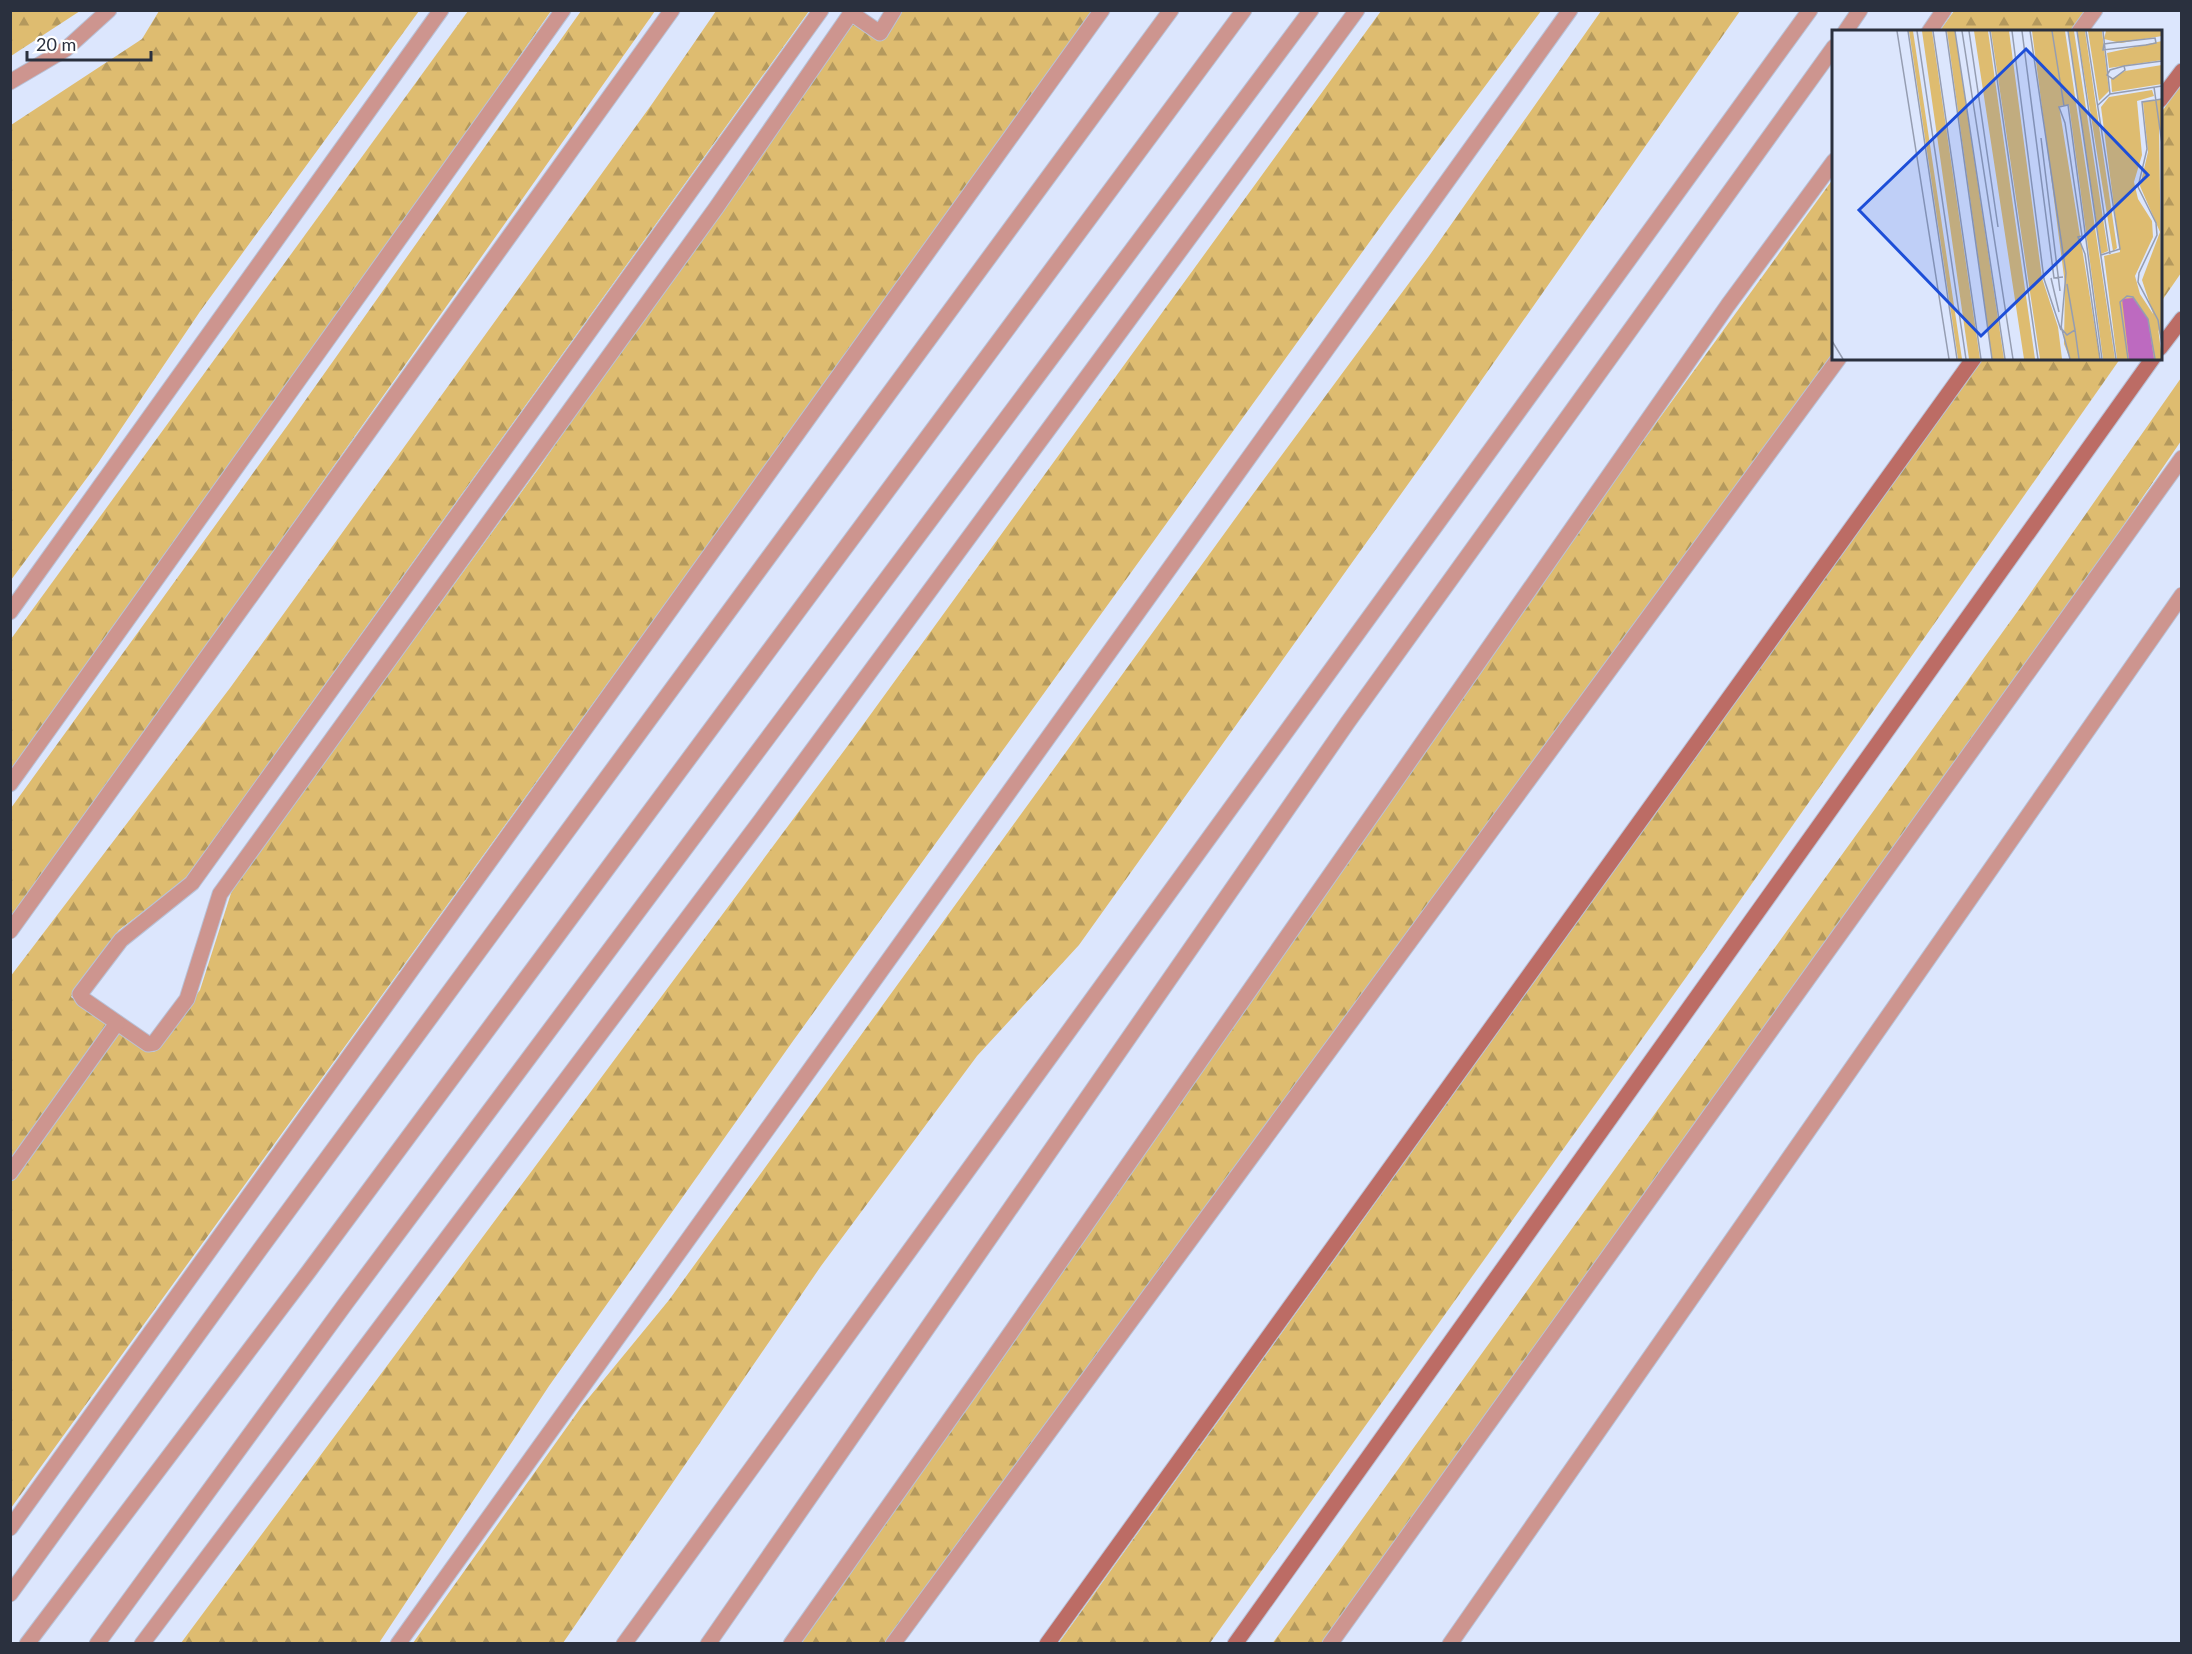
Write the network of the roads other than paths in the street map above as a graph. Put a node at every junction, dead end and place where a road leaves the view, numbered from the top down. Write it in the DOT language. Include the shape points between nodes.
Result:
graph roads {
  1 [pos="109,10"];
  2 [pos="441,10"];
  3 [pos="563,10"];
  4 [pos="672,10"];
  5 [pos="821,10"];
  6 [pos="894,10"];
  7 [pos="1102,10"];
  8 [pos="1171,10"];
  9 [pos="1244,10"];
  10 [pos="1311,10"];
  11 [pos="1357,10"];
  12 [pos="1570,10"];
  13 [pos="1810,10"];
  14 [pos="1860,10"];
  15 [pos="1944,10"];
  16 [pos="2095,10"];
  17 [pos="1846,30"];
  18 [pos="1930,30"];
  19 [pos="2080,30"];
  20 [pos="1832,48"];
  21 [pos="2181,71"];
  22 [pos="10,82"];
  23 [pos="2162,97"];
  24 [pos="1832,163"];
  25 [pos="2181,319"];
  26 [pos="2162,345"];
  27 [pos="1838,360"];
  28 [pos="1973,360"];
  29 [pos="2152,360"];
  30 [pos="2181,458"];
  31 [pos="2181,595"];
  32 [pos="10,612"];
  33 [pos="10,784"];
  34 [pos="10,931"];
  35 [pos="117,1023"];
  36 [pos="10,1173"];
  37 [pos="10,1528"];
  38 [pos="10,1594"];
  39 [pos="27,1644"];
  40 [pos="96,1644"];
  41 [pos="142,1644"];
  42 [pos="398,1644"];
  43 [pos="624,1644"];
  44 [pos="708,1644"];
  45 [pos="790,1644"];
  46 [pos="893,1644"];
  47 [pos="1047,1644"];
  48 [pos="1235,1644"];
  49 [pos="1330,1644"];
  50 [pos="1450,1644"];
  1 -- 22 [label="street" via="66,50"];
  2 -- 32 [label="street"];
  3 -- 33 [label="street"];
  4 -- 34 [label="street"];
  5 -- 35 [label="street" via="192,883 121,940 80,994"];
  6 -- 35 [label="street" via="880,33 851,13 716,208 218,897 189,994 154,1044"];
  7 -- 37 [label="street"];
  8 -- 38 [label="street"];
  9 -- 39 [label="street" via="309,1271"];
  10 -- 40 [label="street"];
  11 -- 41 [label="street" via="761,820"];
  12 -- 42 [label="street"];
  13 -- 43 [label="street"];
  14 -- 17 [label="street"];
  15 -- 18 [label="street"];
  16 -- 19 [label="street"];
  20 -- 44 [label="street" via="1341,732"];
  21 -- 23 [label="street"];
  24 -- 45 [label="street"];
  25 -- 26 [label="street"];
  27 -- 46 [label="street"];
  28 -- 47 [label="street"];
  29 -- 48 [label="street"];
  30 -- 49 [label="street"];
  31 -- 50 [label="street"];
  35 -- 36 [label="street"];
}
